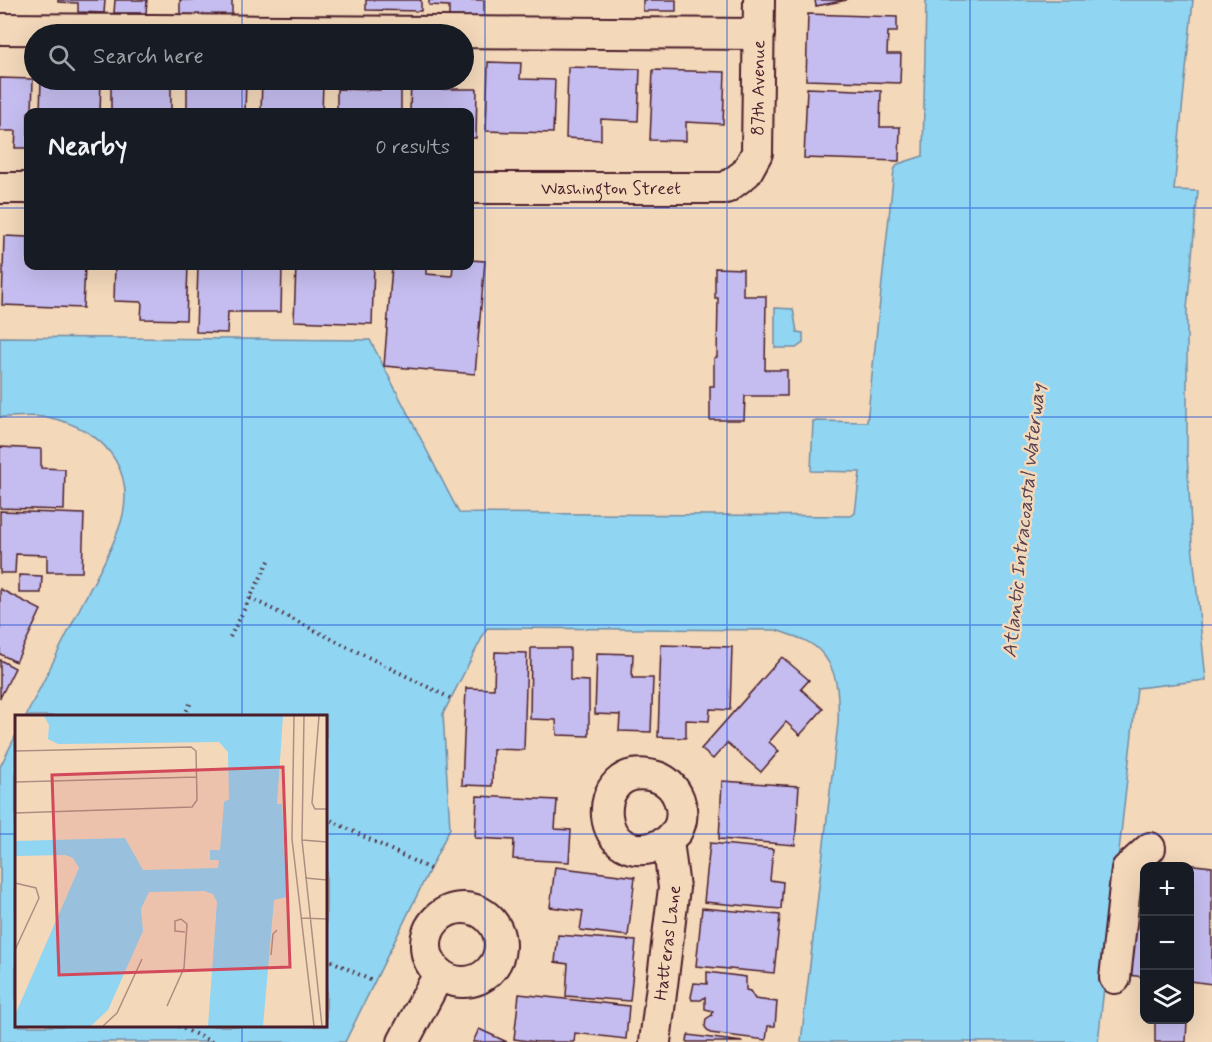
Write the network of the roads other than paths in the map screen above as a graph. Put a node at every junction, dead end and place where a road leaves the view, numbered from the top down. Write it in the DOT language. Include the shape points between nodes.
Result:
graph roads {
  1 [pos="759,0"];
  2 [pos="0,29"];
  3 [pos="24,29"];
  4 [pos="474,32"];
  5 [pos="759,34"];
  6 [pos="746,173"];
  7 [pos="0,188"];
  8 [pos="24,188"];
  9 [pos="474,188"];
  10 [pos="668,841"];
  11 [pos="1150,848"];
  12 [pos="439,974"];
  13 [pos="1115,978"];
  14 [pos="403,1042"];
  15 [pos="655,1042"];
  1 -- 5 [label="street, 87th Avenue"];
  2 -- 3 [label="street"];
  4 -- 5 [label="street"];
  5 -- 6 [label="street, 87th Avenue" via="757,153"];
  6 -- 9 [label="street, Washington Street" via="726,188"];
  7 -- 8 [label="street"];
  10 -- 15 [label="street, Hatteras Lane" via="674,888"];
  11 -- 13 [label="street" via="1127,869"];
  12 -- 14 [label="street"];
}
